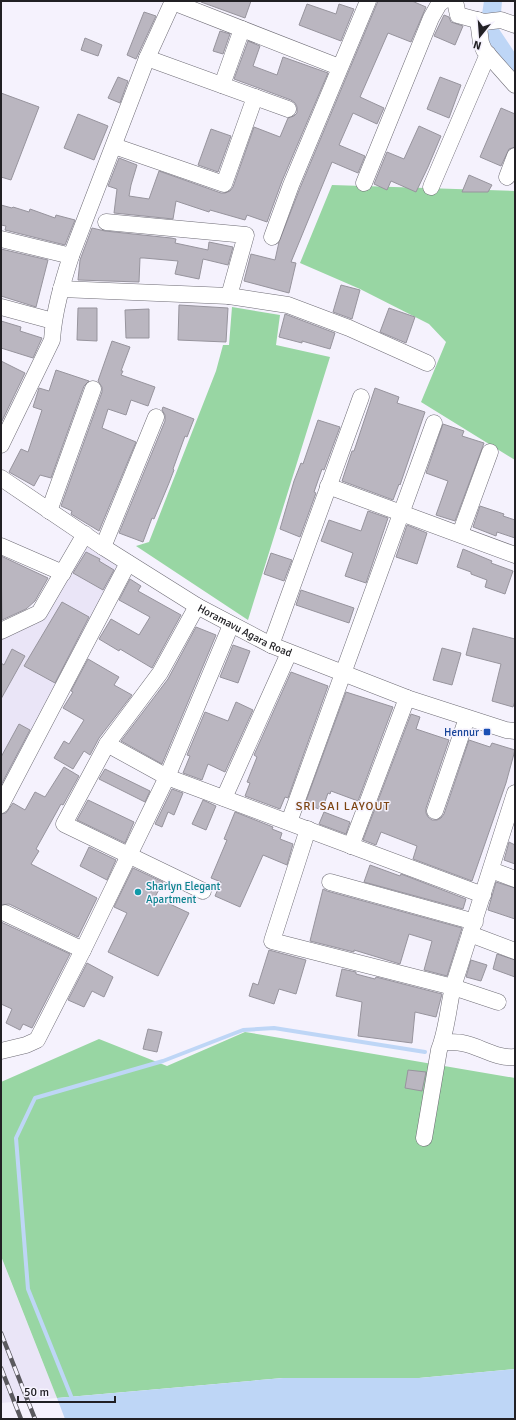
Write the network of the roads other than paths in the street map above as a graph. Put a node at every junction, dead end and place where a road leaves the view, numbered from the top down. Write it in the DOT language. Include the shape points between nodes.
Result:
graph roads {
  1 [pos="173,1"];
  2 [pos="368,1"];
  3 [pos="450,2"];
  4 [pos="481,21"];
  5 [pos="508,23"];
  6 [pos="242,29"];
  7 [pos="488,54"];
  8 [pos="147,58"];
  9 [pos="339,67"];
  10 [pos="222,85"];
  11 [pos="515,85"];
  12 [pos="255,97"];
  13 [pos="288,109"];
  14 [pos="114,146"];
  15 [pos="515,156"];
  16 [pos="507,177"];
  17 [pos="364,183"];
  18 [pos="431,187"];
  19 [pos="106,222"];
  20 [pos="272,236"];
  21 [pos="1,239"];
  22 [pos="71,256"];
  23 [pos="61,289"];
  24 [pos="229,296"];
  25 [pos="1,308"];
  26 [pos="53,321"];
  27 [pos="427,363"];
  28 [pos="93,388"];
  29 [pos="361,397"];
  30 [pos="156,418"];
  31 [pos="434,423"];
  32 [pos="1,445"];
  33 [pos="490,452"];
  34 [pos="1,478"];
  35 [pos="328,486"];
  36 [pos="49,511"];
  37 [pos="401,513"];
  38 [pos="85,534"];
  39 [pos="460,534"];
  40 [pos="1,546"];
  41 [pos="104,547"];
  42 [pos="515,554"];
  43 [pos="128,563"];
  44 [pos="63,573"];
  45 [pos="197,606"];
  46 [pos="231,625"];
  47 [pos="1,631"];
  48 [pos="270,645"];
  49 [pos="289,653"];
  50 [pos="342,674"];
  51 [pos="407,698"];
  52 [pos="467,718"];
  53 [pos="515,731"];
  54 [pos="108,744"];
  55 [pos="167,777"];
  56 [pos="515,793"];
  57 [pos="224,798"];
  58 [pos="1,805"];
  59 [pos="435,811"];
  60 [pos="289,822"];
  61 [pos="308,829"];
  62 [pos="351,846"];
  63 [pos="128,855"];
  64 [pos="491,870"];
  65 [pos="515,879"];
  66 [pos="330,882"];
  67 [pos="203,891"];
  68 [pos="483,895"];
  69 [pos="5,913"];
  70 [pos="472,928"];
  71 [pos="83,950"];
  72 [pos="515,952"];
  73 [pos="453,987"];
  74 [pos="498,1002"];
  75 [pos="442,1042"];
  76 [pos="1,1051"];
  77 [pos="515,1057"];
  78 [pos="424,1138"];
  1 -- 6 [label="street"];
  1 -- 8 [label="street"];
  2 -- 9 [label="street"];
  3 -- 4 [label="street" via="458,15"];
  3 -- 17 [label="street" via="439,4 431,18"];
  4 -- 5 [label="street"];
  4 -- 7 [label="street" via="481,43"];
  6 -- 9 [label="street"];
  6 -- 10 [label="street"];
  7 -- 11 [label="street"];
  7 -- 18 [label="street"];
  8 -- 10 [label="street"];
  8 -- 14 [label="street"];
  9 -- 20 [label="street"];
  10 -- 12 [label="street"];
  12 -- 13 [label="street"];
  12 -- 14 [label="street" via="224,184"];
  14 -- 22 [label="street"];
  15 -- 16 [label="street"];
  19 -- 24 [label="street" via="246,235"];
  21 -- 22 [label="street"];
  22 -- 23 [label="street"];
  23 -- 24 [label="street"];
  23 -- 26 [label="street"];
  24 -- 27 [label="street" via="288,305 349,328"];
  25 -- 26 [label="street"];
  26 -- 32 [label="street" via="52,340"];
  28 -- 36 [label="street"];
  29 -- 35 [label="street"];
  30 -- 41 [label="street"];
  31 -- 37 [label="street"];
  33 -- 39 [label="street"];
  34 -- 36 [label="street, Horamavu Agara Road"];
  35 -- 37 [label="street"];
  35 -- 48 [label="street"];
  36 -- 38 [label="street, Horamavu Agara Road"];
  37 -- 39 [label="street"];
  37 -- 50 [label="street"];
  38 -- 41 [label="street, Horamavu Agara Road"];
  38 -- 44 [label="street"];
  39 -- 42 [label="street"];
  40 -- 44 [label="street"];
  41 -- 43 [label="street, Horamavu Agara Road"];
  43 -- 45 [label="street, Horamavu Agara Road"];
  43 -- 58 [label="street"];
  44 -- 47 [label="street" via="39,613"];
  45 -- 46 [label="street, Horamavu Agara Road"];
  45 -- 54 [label="street" via="160,673"];
  46 -- 48 [label="street, Horamavu Agara Road"];
  46 -- 55 [label="street"];
  48 -- 49 [label="street, Horamavu Agara Road"];
  49 -- 50 [label="street, Horamavu Agara Road"];
  49 -- 57 [label="street"];
  50 -- 51 [label="street, Horamavu Agara Road"];
  50 -- 60 [label="street"];
  51 -- 52 [label="street, Horamavu Agara Road"];
  51 -- 62 [label="street"];
  52 -- 53 [label="street, Horamavu Agara Road"];
  52 -- 59 [label="street"];
  54 -- 55 [label="street"];
  54 -- 63 [label="street" via="64,824"];
  55 -- 57 [label="street"];
  55 -- 63 [label="street"];
  56 -- 64 [label="street"];
  57 -- 60 [label="street"];
  60 -- 61 [label="street"];
  61 -- 62 [label="street"];
  61 -- 73 [label="street" via="272,941"];
  62 -- 68 [label="street"];
  63 -- 67 [label="street"];
  63 -- 71 [label="street"];
  64 -- 65 [label="street"];
  64 -- 68 [label="street"];
  66 -- 70 [label="street"];
  68 -- 70 [label="street"];
  69 -- 71 [label="street"];
  70 -- 72 [label="street"];
  70 -- 73 [label="street"];
  71 -- 76 [label="street" via="37,1040"];
  73 -- 74 [label="street"];
  73 -- 75 [label="street"];
  75 -- 77 [label="street" via="462,1043 499,1056"];
  75 -- 78 [label="street"];
}
